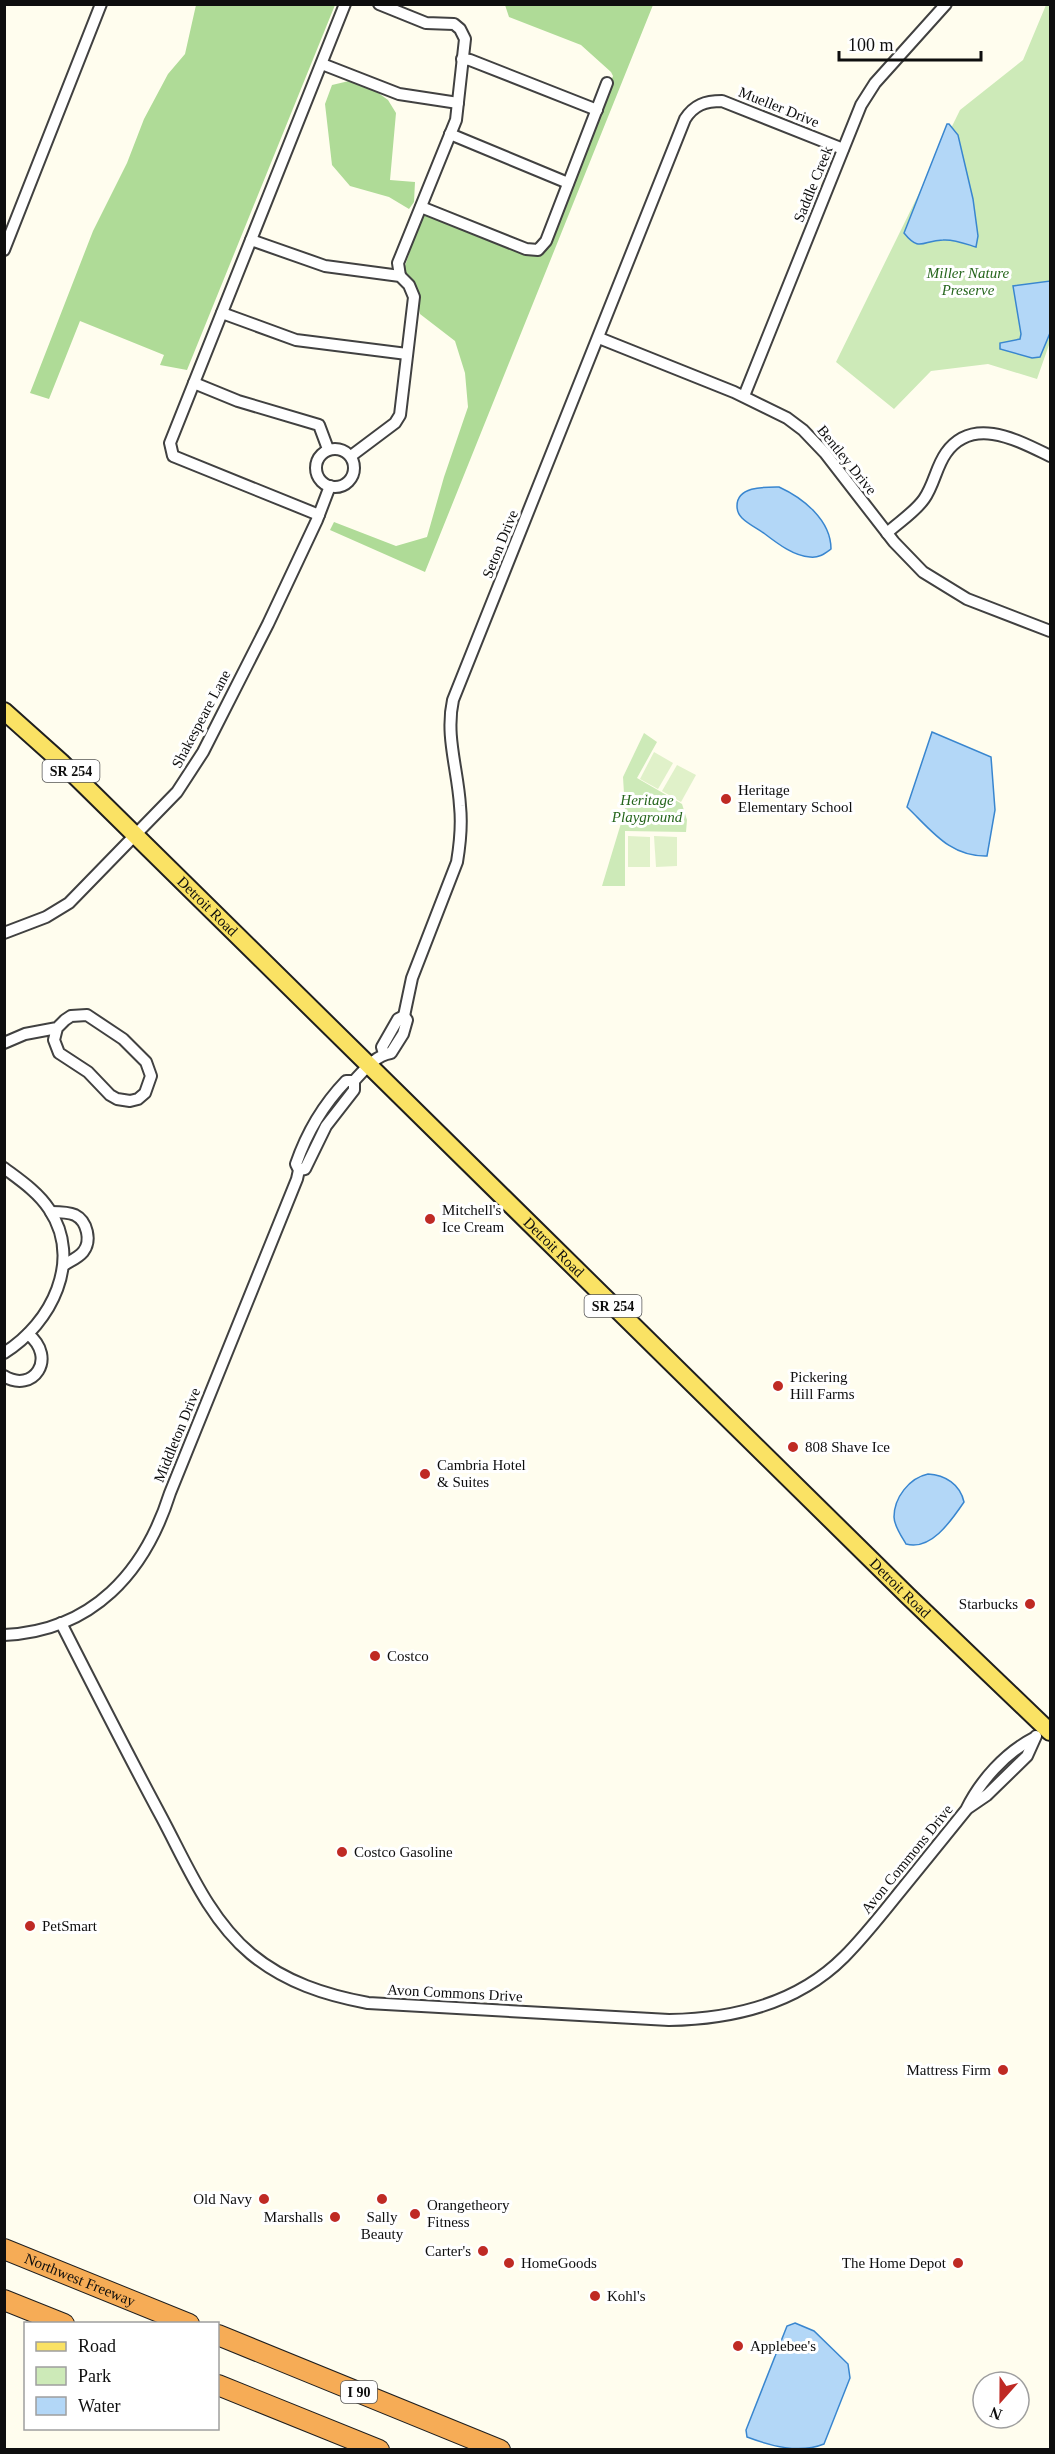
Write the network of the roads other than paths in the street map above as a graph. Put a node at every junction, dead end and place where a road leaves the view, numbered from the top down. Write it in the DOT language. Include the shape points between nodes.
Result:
graph roads {
  1 [pos="101,4"];
  2 [pos="345,4"];
  3 [pos="379,4"];
  4 [pos="946,4"];
  5 [pos="462,59"];
  6 [pos="322,64"];
  7 [pos="607,83"];
  8 [pos="458,103"];
  9 [pos="703,103"];
  10 [pos="597,110"];
  11 [pos="450,134"];
  12 [pos="843,148"];
  13 [pos="568,183"];
  14 [pos="421,207"];
  15 [pos="251,240"];
  16 [pos="4,250"];
  17 [pos="400,276"];
  18 [pos="222,313"];
  19 [pos="599,338"];
  20 [pos="407,354"];
  21 [pos="194,383"];
  22 [pos="744,396"];
  23 [pos="328,450"];
  24 [pos="351,456"];
  25 [pos="1050,456"];
  26 [pos="330,486"];
  27 [pos="319,515"];
  28 [pos="887,533"];
  29 [pos="1050,631"];
  30 [pos="4,711"];
  31 [pos="135,835"];
  32 [pos="4,933"];
  33 [pos="57,1028"];
  34 [pos="4,1043"];
  35 [pos="369,1065"];
  36 [pos="4,1168"];
  37 [pos="51,1212"];
  38 [pos="64,1265"];
  39 [pos="28,1334"];
  40 [pos="4,1353"];
  41 [pos="4,1376"];
  42 [pos="61,1623"];
  43 [pos="4,1635"];
  44 [pos="1043,1732"];
  45 [pos="4,2249"];
  46 [pos="4,2300"];
  47 [pos="59,2322"];
  48 [pos="184,2322"];
  49 [pos="219,2335"];
  50 [pos="219,2385"];
  51 [pos="379,2450"];
  52 [pos="500,2450"];
  1 -- 16 [label="street"];
  2 -- 6 [label="street"];
  3 -- 5 [label="street" via="426,23 454,24 465,39"];
  4 -- 12 [label="street, Saddle Creek" via="866,95"];
  5 -- 8 [label="street"];
  5 -- 10 [label="street"];
  6 -- 8 [label="street" via="399,94"];
  6 -- 15 [label="street"];
  7 -- 10 [label="street"];
  8 -- 11 [label="street"];
  9 -- 12 [label="street, Mueller Drive" via="722,101"];
  9 -- 19 [label="street, Seton Drive" via="685,119"];
  10 -- 13 [label="street"];
  11 -- 13 [label="street"];
  11 -- 14 [label="street"];
  12 -- 22 [label="street, Saddle Creek"];
  13 -- 14 [label="street" via="546,241 538,250 526,249"];
  14 -- 17 [label="street" via="398,263"];
  15 -- 17 [label="street" via="325,266"];
  15 -- 18 [label="street"];
  17 -- 20 [label="street" via="414,297"];
  18 -- 20 [label="street" via="296,340"];
  18 -- 21 [label="street"];
  19 -- 22 [label="street, Bentley Drive"];
  19 -- 35 [label="street, Seton Drive" via="453,700 450,737 460,807 458,853 412,978 402,1035 391,1053"];
  20 -- 24 [label="street" via="400,415"];
  21 -- 23 [label="street" via="238,401 319,425"];
  21 -- 27 [label="street" via="170,443 173,456"];
  22 -- 28 [label="street, Bentley Drive" via="803,429"];
  23 -- 24 [label="street" via="340,449"];
  23 -- 26 [label="street" via="320,456 316,470 319,478"];
  24 -- 26 [label="street" via="355,469 351,478 343,485"];
  25 -- 28 [label="street" via="1002,435 979,434 963,439 946,453 923,500"];
  26 -- 27 [label="street, Shakespeare Lane"];
  27 -- 31 [label="street, Shakespeare Lane" via="203,752 177,792"];
  28 -- 29 [label="street, Bentley Drive" via="913,563 947,588"];
  30 -- 31 [label="main road, Detroit Road / SR 254"];
  31 -- 32 [label="street, Shakespeare Lane" via="69,903"];
  31 -- 35 [label="main road, Detroit Road / SR 254"];
  33 -- 33 [label="street" via="71,1016 87,1015 123,1039 150,1069 150,1085 145,1093 130,1101 110,1095 88,1072 59,1053 54,1040"];
  33 -- 34 [label="street"];
  35 -- 42 [label="street, Middleton Drive" via="354,1081 354,1090 326,1126 305,1169 299,1170 152,1541 135,1567 110,1593"];
  35 -- 44 [label="main road, Detroit Road / SR 254"];
  36 -- 37 [label="street"];
  37 -- 38 [label="street" via="62,1238"];
  37 -- 38 [label="street" via="75,1215 88,1234 84,1252"];
  38 -- 39 [label="street" via="51,1304"];
  39 -- 40 [label="street"];
  39 -- 41 [label="street" via="39,1343 43,1354 39,1370 21,1381"];
  42 -- 43 [label="street, Middleton Drive"];
  42 -- 44 [label="street, Avon Commons Drive" via="217,1917 251,1954 279,1974 338,1998 368,2003 669,2020 704,2020 753,2010 805,1987 843,1958 966,1810 978,1787 1018,1746"];
  45 -- 48 [label="highway, Northwest Freeway"];
  46 -- 47 [label="highway"];
  49 -- 52 [label="highway, I 90"];
  50 -- 51 [label="highway"];
}
